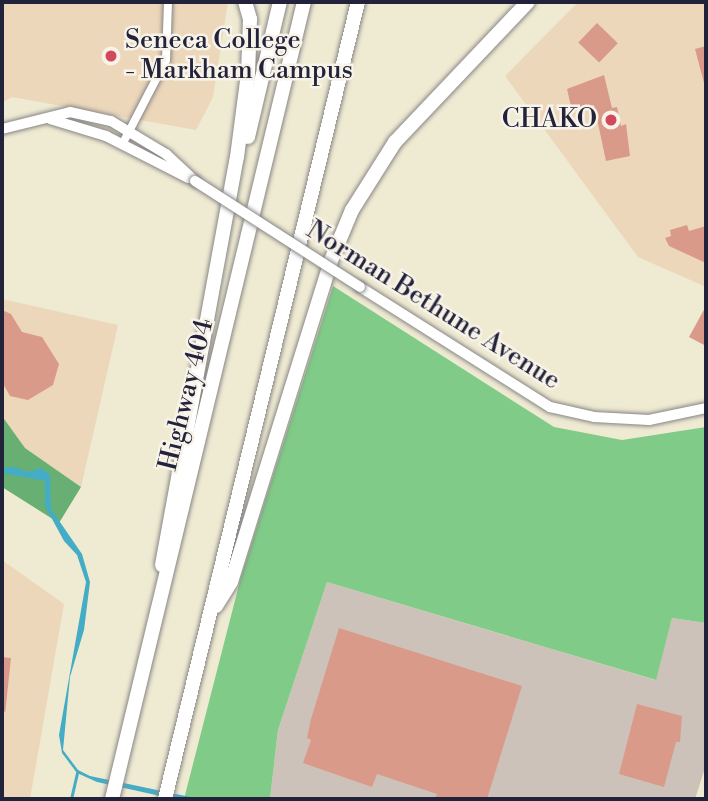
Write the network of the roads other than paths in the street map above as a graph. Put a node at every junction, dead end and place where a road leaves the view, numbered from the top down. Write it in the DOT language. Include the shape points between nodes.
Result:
graph roads {
  1 [pos="168,2"];
  2 [pos="245,2"];
  3 [pos="280,2"];
  4 [pos="304,2"];
  5 [pos="358,2"];
  6 [pos="528,2"];
  7 [pos="50,119"];
  8 [pos="2,129"];
  9 [pos="129,130"];
  10 [pos="123,143"];
  11 [pos="195,181"];
  12 [pos="220,252"];
  13 [pos="706,408"];
  14 [pos="210,615"];
  15 [pos="145,670"];
  16 [pos="112,799"];
  17 [pos="166,799"];
  1 -- 9 [label="street" via="166,60"];
  2 -- 12 [label="highway" via="250,19 248,74"];
  3 -- 12 [label="highway"];
  4 -- 15 [label="highway, Highway 404"];
  5 -- 14 [label="highway"];
  6 -- 14 [label="highway" via="395,142 352,210 332,258 231,582"];
  7 -- 8 [label="street, Norman Bethune Avenue"];
  7 -- 9 [label="street, Norman Bethune Avenue" via="70,112"];
  7 -- 10 [label="street, Norman Bethune Avenue"];
  9 -- 10 [label="street"];
  9 -- 11 [label="street, Norman Bethune Avenue" via="166,154"];
  10 -- 11 [label="street, Norman Bethune Avenue"];
  11 -- 13 [label="street, Norman Bethune Avenue, bridge" via="550,407 594,417 649,420"];
  12 -- 15 [label="highway" via="181,449"];
  14 -- 17 [label="highway"];
  15 -- 16 [label="highway, Highway 404"];
}
